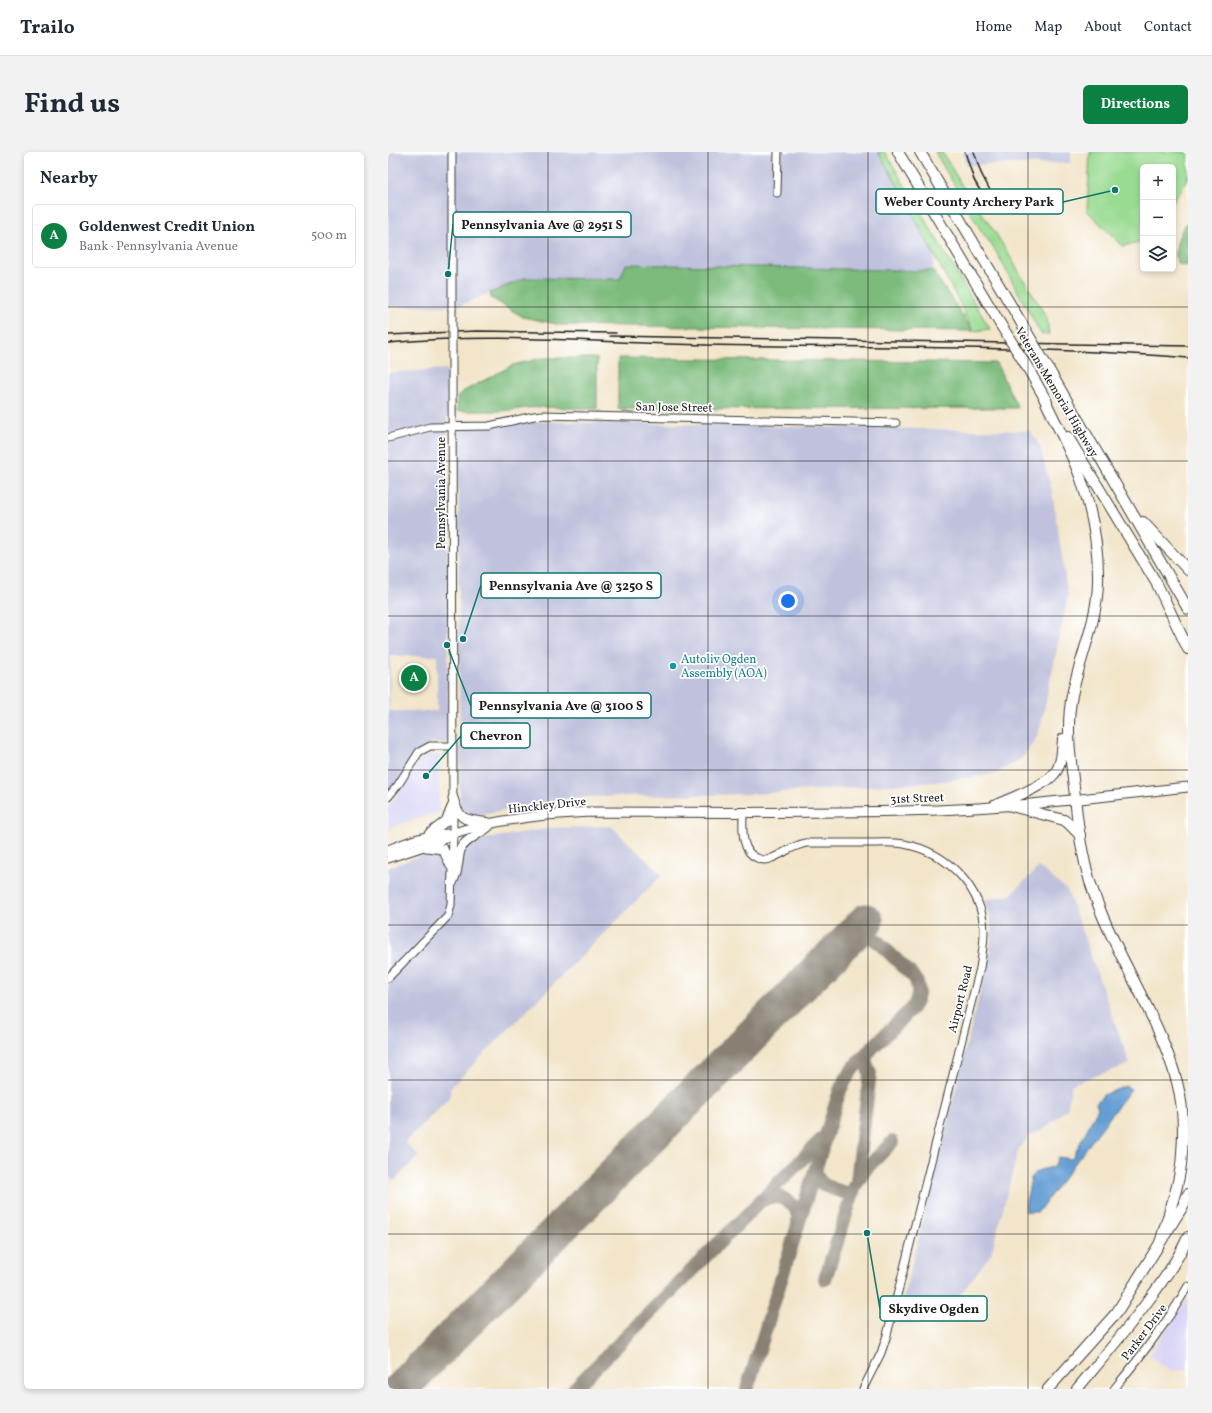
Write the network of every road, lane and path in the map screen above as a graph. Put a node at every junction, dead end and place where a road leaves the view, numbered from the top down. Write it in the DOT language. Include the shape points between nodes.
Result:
graph roads {
  1 [pos="452,152"];
  2 [pos="778,152"];
  3 [pos="898,152"];
  4 [pos="920,152"];
  5 [pos="777,193"];
  6 [pos="1044,398"];
  7 [pos="896,423"];
  8 [pos="452,426"];
  9 [pos="388,438"];
  10 [pos="1129,507"];
  11 [pos="1188,570"];
  12 [pos="1188,609"];
  13 [pos="1188,649"];
  14 [pos="1072,695"];
  15 [pos="452,746"];
  16 [pos="1188,787"];
  17 [pos="388,797"];
  18 [pos="1075,800"];
  19 [pos="453,802"];
  20 [pos="1008,805"];
  21 [pos="994,806"];
  22 [pos="645,812"];
  23 [pos="743,812"];
  24 [pos="492,824"];
  25 [pos="453,834"];
  26 [pos="1080,835"];
  27 [pos="426,836"];
  28 [pos="423,847"];
  29 [pos="388,850"];
  30 [pos="388,858"];
  31 [pos="452,866"];
  32 [pos="452,883"];
  33 [pos="388,978"];
  34 [pos="1188,1194"];
  35 [pos="1187,1241"];
  36 [pos="1160,1243"];
  37 [pos="1188,1286"];
  38 [pos="864,1389"];
  39 [pos="1048,1389"];
  40 [pos="1077,1389"];
  41 [pos="1114,1389"];
  1 -- 8 [label="street, Pennsylvania Avenue, bridge"];
  2 -- 5 [label="street"];
  3 -- 6 [label="highway, Veterans Memorial Highway, bridge"];
  4 -- 10 [label="highway, Veterans Memorial Highway, bridge"];
  6 -- 13 [label="highway, Veterans Memorial Highway" via="1157,584"];
  6 -- 14 [label="highway" via="1080,477 1092,516 1098,559 1097,605"];
  7 -- 8 [label="street, San Jose Street" via="542,415 489,426"];
  8 -- 9 [label="street, San Jose Street" via="430,427"];
  8 -- 15 [label="street, Pennsylvania Avenue"];
  10 -- 11 [label="highway"];
  10 -- 12 [label="highway, Veterans Memorial Highway"];
  14 -- 18 [label="highway" via="1068,718 1068,742"];
  14 -- 21 [label="highway" via="1066,708 1061,758 1054,774 1037,787"];
  15 -- 17 [label="street" via="430,746 419,752"];
  15 -- 19 [label="street, Pennsylvania Avenue"];
  16 -- 18 [label="main road, 31st Street"];
  18 -- 20 [label="main road, 31st Street"];
  18 -- 26 [label="highway"];
  19 -- 24 [label="main road" via="461,816 468,820"];
  19 -- 25 [label="street, Pennsylvania Avenue"];
  19 -- 27 [label="main road" via="446,821"];
  20 -- 21 [label="main road, 31st Street"];
  20 -- 26 [label="highway" via="1064,820"];
  21 -- 23 [label="main road, 31st Street" via="866,812"];
  22 -- 23 [label="main road, 31st Street"];
  22 -- 24 [label="main road, Hinckley Drive" via="536,816"];
  23 -- 38 [label="street, Airport Road" via="747,849 761,860 770,859 795,845 806,843 902,843 934,853 953,866 965,881 976,896 982,915 984,932 981,960 900,1287 881,1353"];
  24 -- 25 [label="main road, Hinckley Drive"];
  24 -- 32 [label="main road" via="462,848"];
  25 -- 27 [label="main road, Hinckley Drive"];
  25 -- 28 [label="main road, Hinckley Drive"];
  25 -- 31 [label="street, Pennsylvania Avenue"];
  26 -- 36 [label="highway" via="1092,891 1118,951 1164,1044 1178,1085 1182,1155"];
  27 -- 29 [label="main road, Hinckley Drive"];
  28 -- 30 [label="main road, Hinckley Drive"];
  28 -- 31 [label="main road" via="443,849"];
  31 -- 32 [label="street, Pennsylvania Avenue"];
  32 -- 33 [label="street, Pennsylvania Avenue" via="452,905 448,916"];
  34 -- 36 [label="highway"];
  35 -- 40 [label="highway" via="1163,1280 1126,1331"];
  36 -- 39 [label="highway" via="1117,1312"];
  37 -- 41 [label="street, Parker Drive" via="1146,1349"];
}
